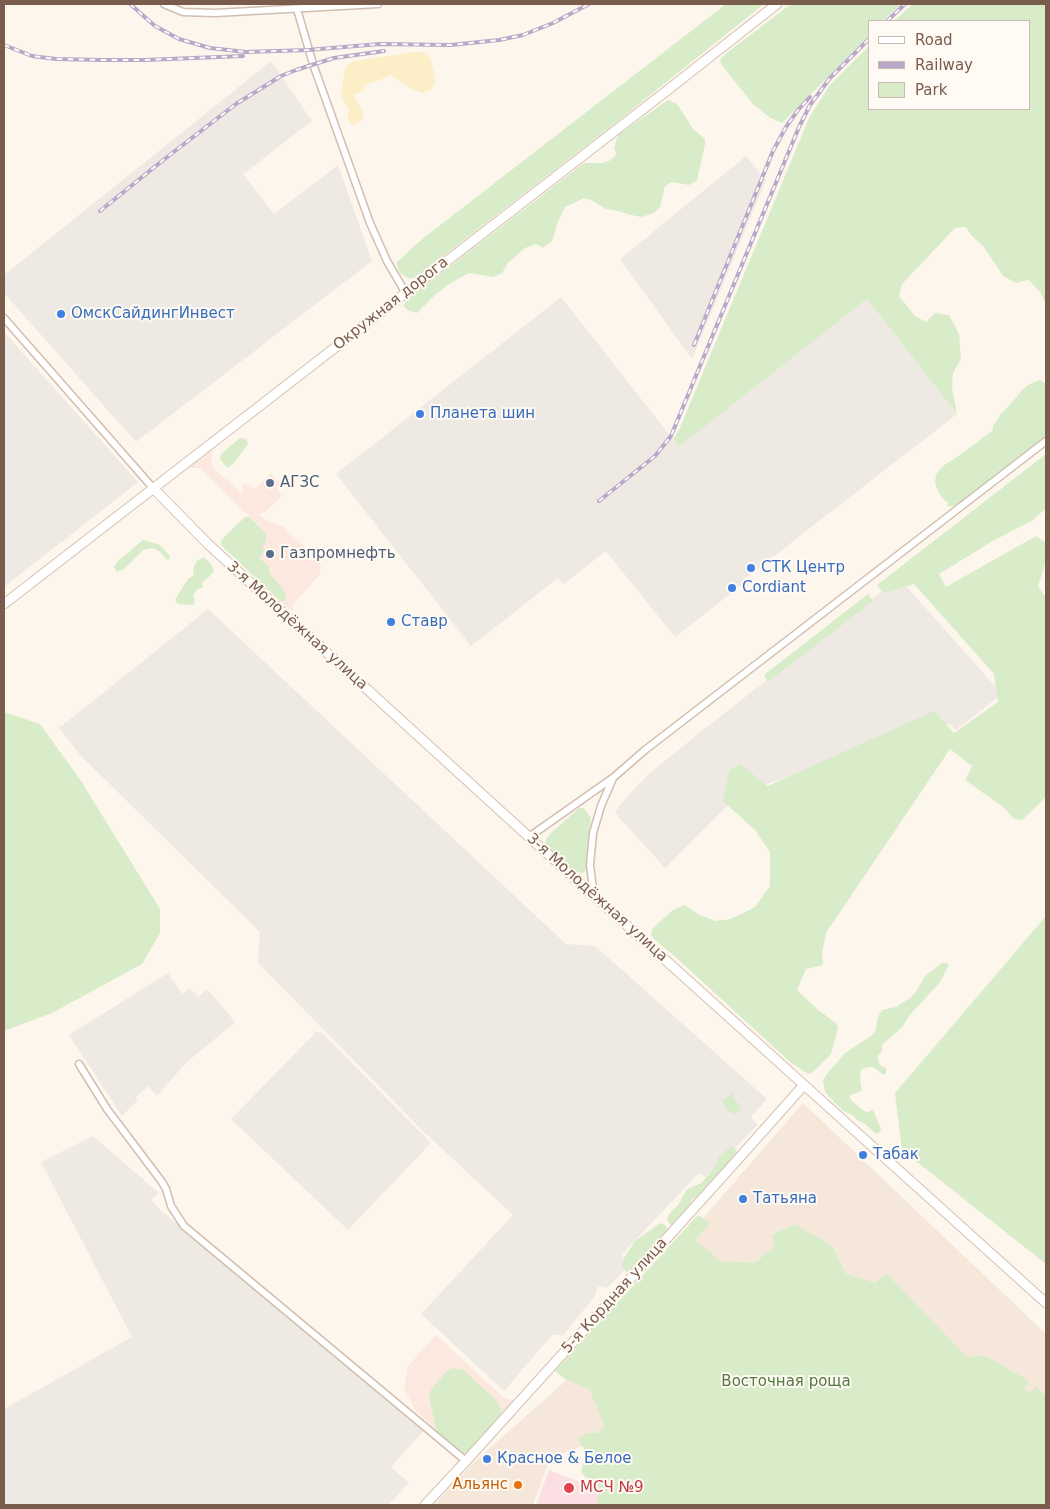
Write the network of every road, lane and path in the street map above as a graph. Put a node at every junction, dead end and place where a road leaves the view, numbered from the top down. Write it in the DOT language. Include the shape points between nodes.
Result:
graph roads {
  1 [pos="164,4"];
  2 [pos="378,4"];
  3 [pos="777,4"];
  4 [pos="297,9"];
  5 [pos="405,292"];
  6 [pos="4,318"];
  7 [pos="1046,441"];
  8 [pos="153,488"];
  9 [pos="4,604"];
  10 [pos="614,777"];
  11 [pos="528,837"];
  12 [pos="594,897"];
  13 [pos="79,1064"];
  14 [pos="804,1085"];
  15 [pos="1046,1303"];
  16 [pos="466,1461"];
  17 [pos="425,1505"];
  1 -- 4 [label="street" via="183,12"];
  2 -- 4 [label="street"];
  3 -- 5 [label="main road, Окружная дорога"];
  4 -- 5 [label="street" via="313,64 370,223"];
  5 -- 8 [label="main road, Окружная дорога"];
  6 -- 8 [label="street"];
  7 -- 10 [label="street" via="660,738"];
  8 -- 9 [label="main road, Окружная дорога"];
  8 -- 11 [label="main road, 3-я Молодёжная улица" via="209,545"];
  10 -- 11 [label="street"];
  10 -- 12 [label="street" via="593,833 590,864"];
  11 -- 12 [label="main road, 3-я Молодёжная улица"];
  12 -- 14 [label="main road, 3-я Молодёжная улица"];
  13 -- 16 [label="street" via="107,1109 162,1182 184,1226"];
  14 -- 15 [label="main road, 3-я Молодёжная улица"];
  14 -- 16 [label="main road, 5-я Кордная улица"];
  16 -- 17 [label="main road, 5-я Кордная улица"];
}
